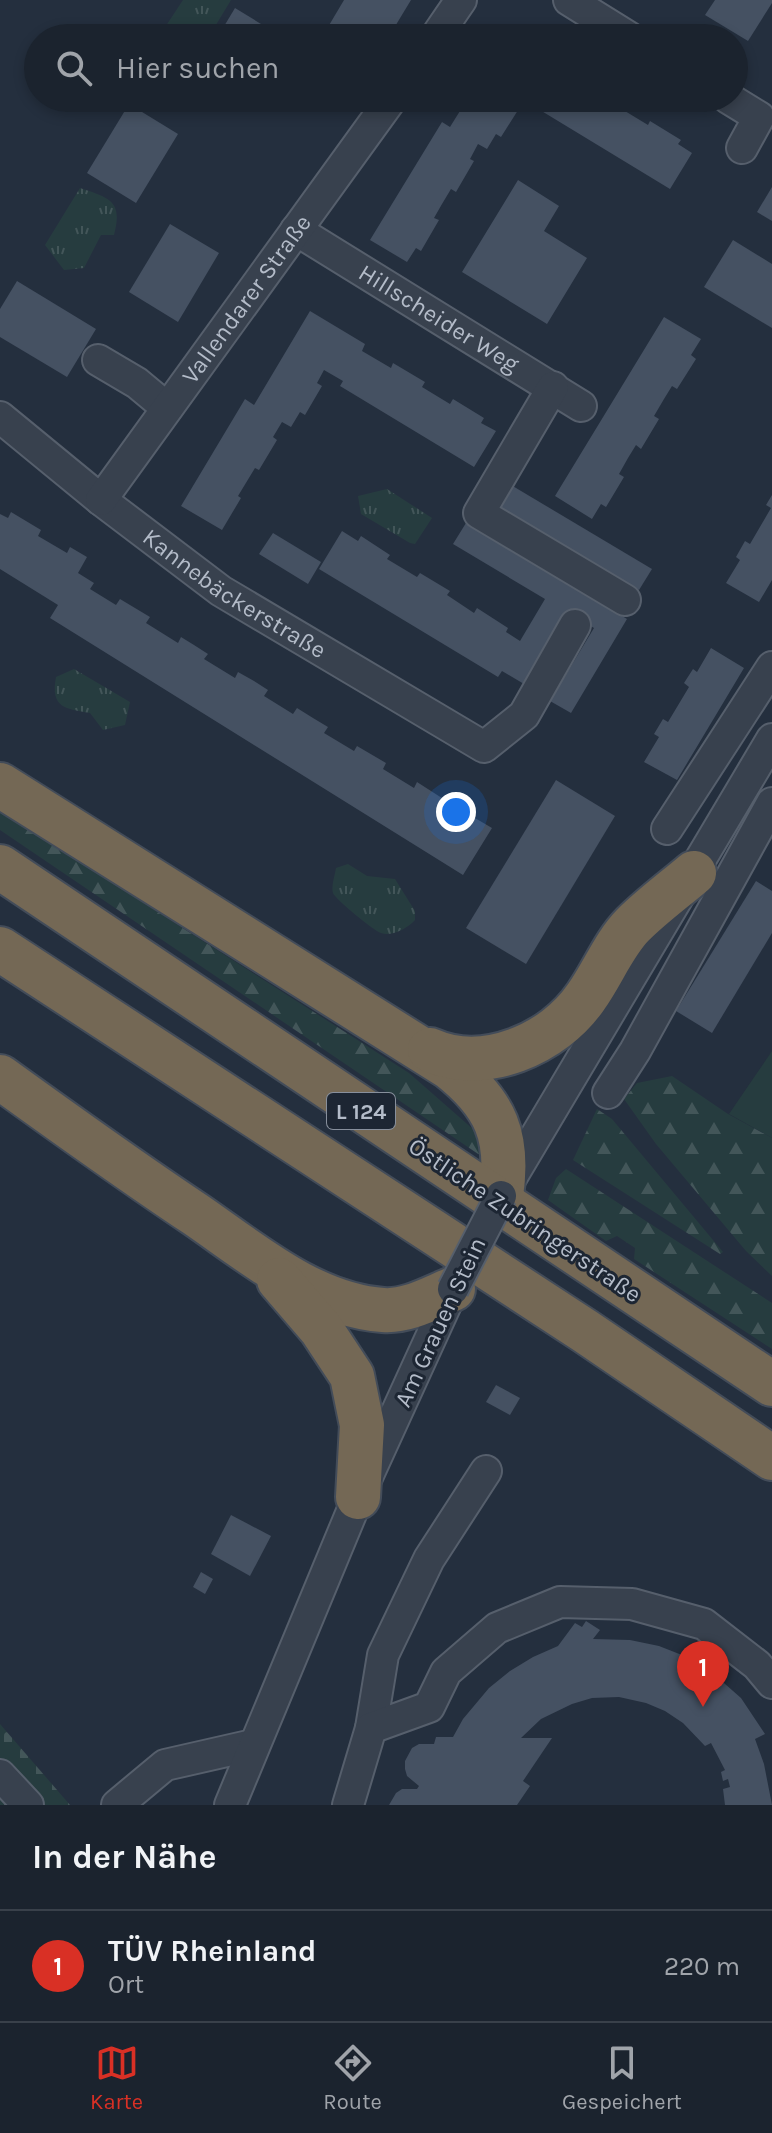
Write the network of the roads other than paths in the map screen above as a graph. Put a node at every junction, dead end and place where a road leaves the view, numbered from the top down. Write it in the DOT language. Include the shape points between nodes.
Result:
graph roads {
  1 [pos="461,0"];
  2 [pos="569,0"];
  3 [pos="445,24"];
  4 [pos="608,24"];
  5 [pos="748,110"];
  6 [pos="382,112"];
  7 [pos="742,148"];
  8 [pos="296,230"];
  9 [pos="98,360"];
  10 [pos="553,387"];
  11 [pos="581,406"];
  12 [pos="167,408"];
  13 [pos="0,417"];
  14 [pos="101,500"];
  15 [pos="625,600"];
  16 [pos="575,625"];
  17 [pos="772,667"];
  18 [pos="772,739"];
  19 [pos="0,785"];
  20 [pos="772,803"];
  21 [pos="667,829"];
  22 [pos="0,867"];
  23 [pos="694,873"];
  24 [pos="0,949"];
  25 [pos="0,962"];
  26 [pos="81,1002"];
  27 [pos="399,1037"];
  28 [pos="0,1077"];
  29 [pos="608,1093"];
  30 [pos="501,1196"];
  31 [pos="258,1257"];
  32 [pos="453,1289"];
  33 [pos="772,1384"];
  34 [pos="772,1458"];
  35 [pos="486,1471"];
  36 [pos="358,1497"];
  37 [pos="772,1683"];
  38 [pos="371,1728"];
  39 [pos="253,1745"];
  40 [pos="0,1775"];
  41 [pos="28,1805"];
  42 [pos="117,1805"];
  43 [pos="230,1805"];
  44 [pos="348,1805"];
  1 -- 3 [label="street"];
  2 -- 4 [label="street"];
  5 -- 7 [label="street" via="759,117"];
  6 -- 8 [label="street, Vallendarer Straße"];
  8 -- 10 [label="street, Hillscheider Weg"];
  8 -- 12 [label="street, Vallendarer Straße"];
  9 -- 12 [label="street"];
  10 -- 11 [label="street, Hillscheider Weg"];
  10 -- 15 [label="street" via="479,513"];
  12 -- 14 [label="street, Vallendarer Straße"];
  13 -- 14 [label="street, Kannebäckerstraße"];
  14 -- 16 [label="street, Kannebäckerstraße" via="221,591 484,747 524,715"];
  17 -- 21 [label="street"];
  18 -- 23 [label="street, Am Grauen Stein"];
  19 -- 27 [label="highway"];
  20 -- 29 [label="street"];
  22 -- 33 [label="highway, Östliche Zubringerstraße / L 124"];
  23 -- 27 [label="highway" via="631,926 585,1000 561,1025 508,1055 447,1058"];
  23 -- 30 [label="street, Am Grauen Stein"];
  24 -- 26 [label="highway, L 124"];
  25 -- 26 [label="highway"];
  26 -- 34 [label="highway, L 124"];
  27 -- 30 [label="highway" via="474,1086 494,1116 505,1156"];
  28 -- 31 [label="highway"];
  30 -- 32 [label="street, Am Grauen Stein, bridge"];
  31 -- 32 [label="highway" via="316,1293 386,1311"];
  31 -- 36 [label="highway" via="298,1301 352,1376 362,1425"];
  32 -- 36 [label="street, Am Grauen Stein"];
  35 -- 38 [label="street" via="429,1559 383,1655"];
  36 -- 39 [label="street, Am Grauen Stein"];
  37 -- 38 [label="street" via="704,1624 632,1604 560,1602 497,1628 446,1672 429,1707"];
  38 -- 44 [label="street"];
  39 -- 42 [label="street" via="165,1765"];
  39 -- 43 [label="street, Am Grauen Stein"];
  40 -- 41 [label="street"];
}
